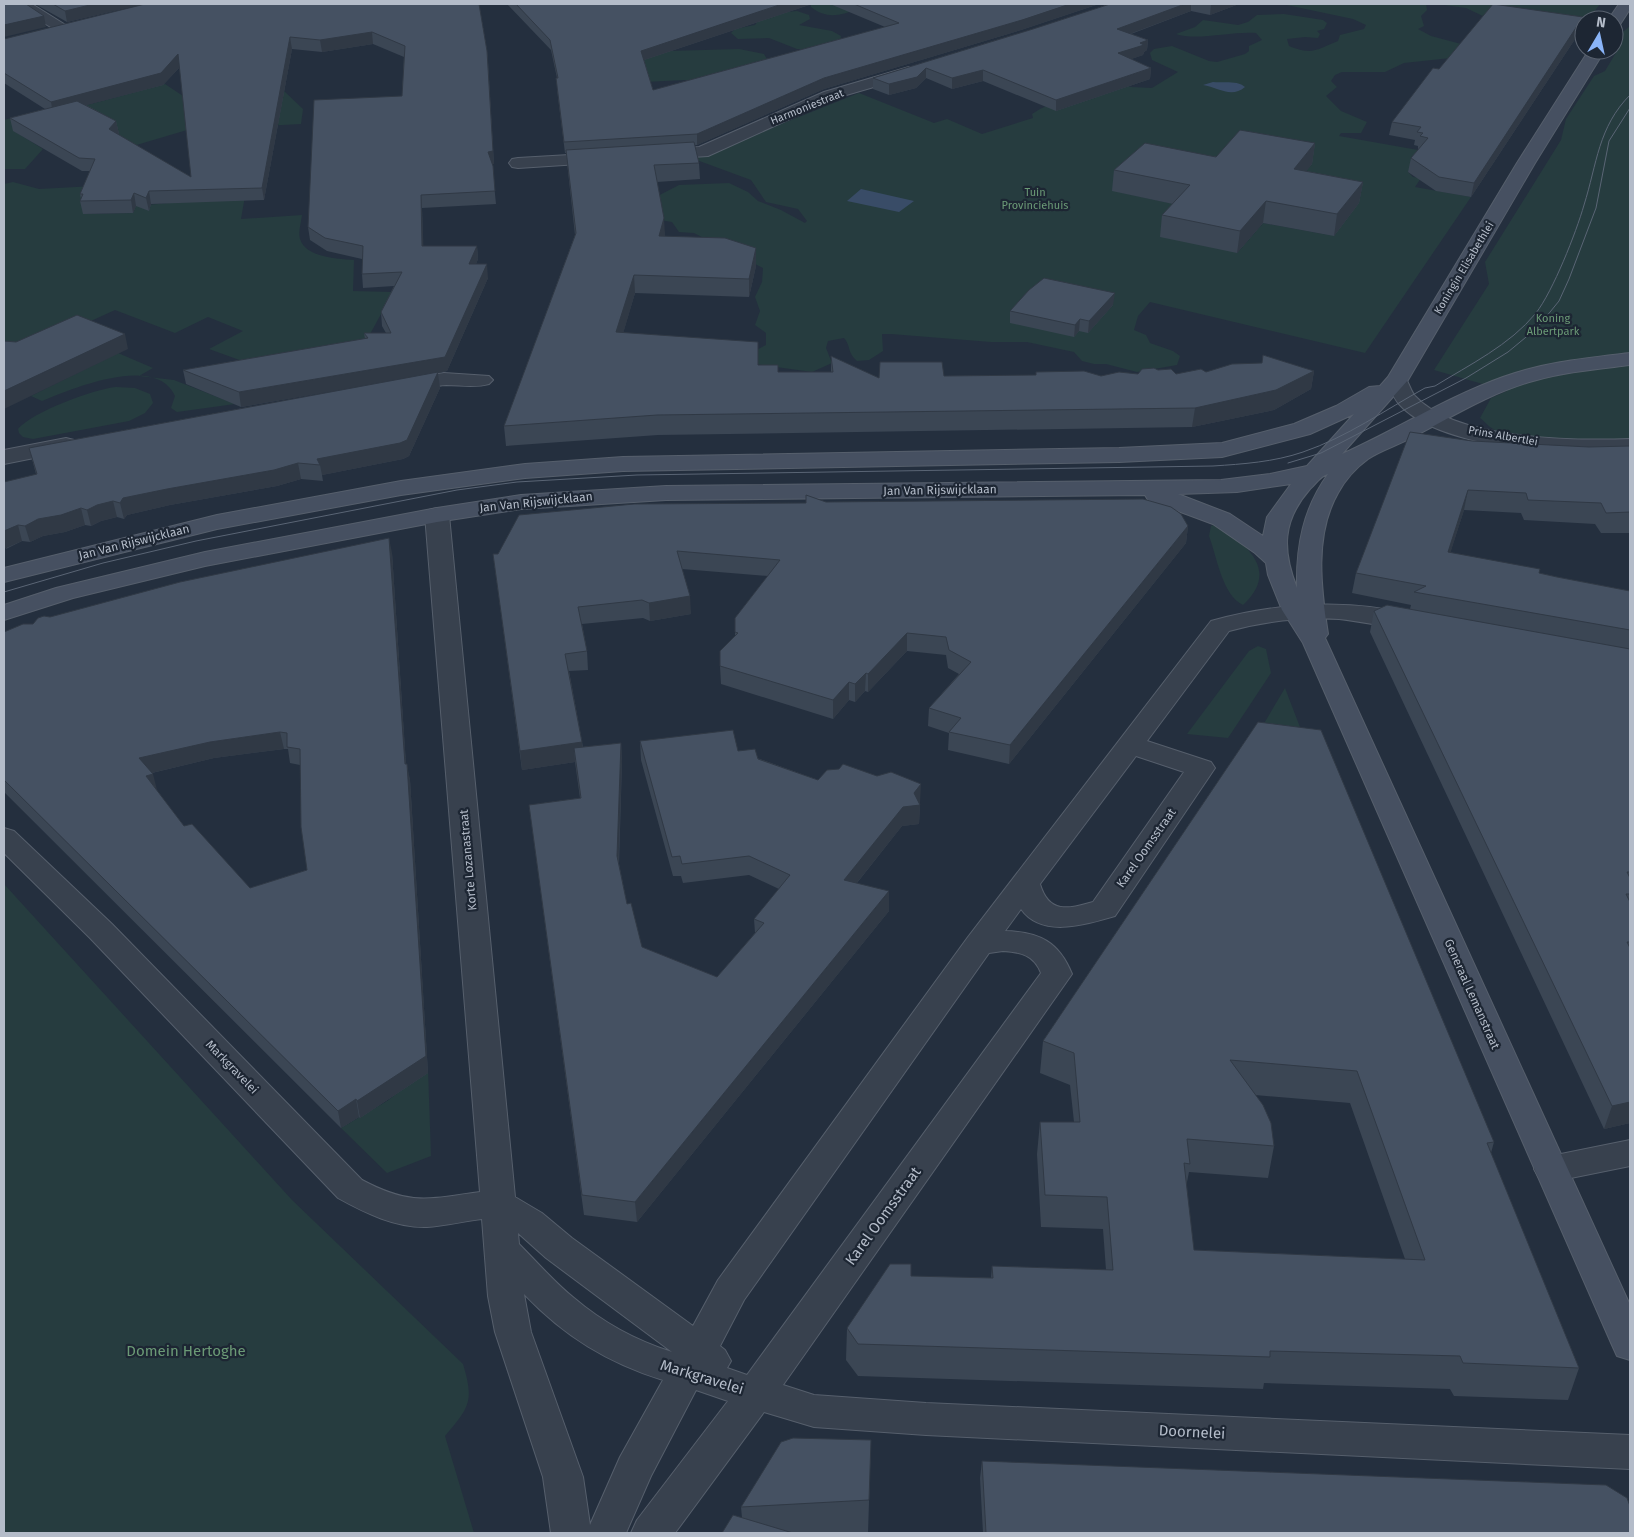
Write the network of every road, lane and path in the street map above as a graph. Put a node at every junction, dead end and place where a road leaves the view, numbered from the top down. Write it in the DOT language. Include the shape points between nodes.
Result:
graph roads {
  1 [pos="22,4"];
  2 [pos="83,24"];
  3 [pos="64,29"];
  4 [pos="47,33"];
  5 [pos="1591,60"];
  6 [pos="923,67"];
  7 [pos="642,155"];
  8 [pos="622,157"];
  9 [pos="518,163"];
  10 [pos="1630,359"];
  11 [pos="482,380"];
  12 [pos="1397,380"];
  13 [pos="385,389"];
  14 [pos="1431,417"];
  15 [pos="91,441"];
  16 [pos="1248,445"];
  17 [pos="1630,446"];
  18 [pos="1368,450"];
  19 [pos="4,457"];
  20 [pos="445,474"];
  21 [pos="1306,475"];
  22 [pos="1124,488"];
  23 [pos="1317,514"];
  24 [pos="437,515"];
  25 [pos="1276,560"];
  26 [pos="4,575"];
  27 [pos="1302,610"];
  28 [pos="4,613"];
  29 [pos="1432,625"];
  30 [pos="1130,745"];
  31 [pos="4,837"];
  32 [pos="1025,884"];
  33 [pos="979,944"];
  34 [pos="1630,1153"];
  35 [pos="1551,1169"];
  36 [pos="498,1205"];
  37 [pos="502,1250"];
  38 [pos="1630,1345"];
  39 [pos="692,1362"];
  40 [pos="756,1392"];
  41 [pos="1630,1452"];
  42 [pos="570,1533"];
  43 [pos="606,1533"];
  44 [pos="651,1533"];
  1 -- 3 [label="street"];
  2 -- 3 [label="street"];
  3 -- 4 [label="street"];
  5 -- 12 [label="main road, Koningin Elisabethlei"];
  6 -- 7 [label="street, Harmoniestraat" via="830,95 702,152"];
  8 -- 9 [label="street"];
  10 -- 14 [label="main road, Jan Van Rijswijcklaan" via="1563,368 1513,380"];
  11 -- 13 [label="street" via="444,379"];
  12 -- 14 [label="street, Prins Albertlei" via="1408,401"];
  12 -- 16 [label="main road, Jan Van Rijswijcklaan" via="1324,420"];
  12 -- 21 [label="main road, Koningin Elisabethlei"];
  14 -- 17 [label="street, Prins Albertlei" via="1468,431 1520,441 1581,447"];
  14 -- 18 [label="main road, Jan Van Rijswijcklaan"];
  15 -- 19 [label="street"];
  16 -- 20 [label="main road, Jan Van Rijswijcklaan" via="1206,452 623,464"];
  16 -- 21 [label="main road" via="1274,453"];
  18 -- 21 [label="main road, Jan Van Rijswijcklaan"];
  18 -- 23 [label="main road, Generaal Lemanstraat" via="1336,478"];
  20 -- 24 [label="main road"];
  20 -- 26 [label="main road, Jan Van Rijswijcklaan" via="217,522"];
  21 -- 22 [label="main road, Jan Van Rijswijcklaan" via="1236,486"];
  21 -- 23 [label="main road"];
  21 -- 25 [label="main road, Generaal Lemanstraat" via="1279,517 1274,542"];
  22 -- 24 [label="main road, Jan Van Rijswijcklaan" via="621,494 521,502"];
  22 -- 25 [label="main road" via="1178,501 1217,517 1263,545"];
  23 -- 27 [label="main road, Generaal Lemanstraat"];
  24 -- 28 [label="main road, Jan Van Rijswijcklaan" via="151,572"];
  24 -- 36 [label="street, Korte Lozanastraat"];
  25 -- 27 [label="main road, Generaal Lemanstraat"];
  27 -- 29 [label="street" via="1357,612"];
  27 -- 30 [label="street" via="1277,612 1220,626"];
  27 -- 35 [label="main road, Generaal Lemanstraat"];
  30 -- 32 [label="street"];
  30 -- 32 [label="street, Karel Oomsstraat" via="1202,768 1104,909 1064,918 1047,915 1034,908 1027,898"];
  31 -- 36 [label="street, Markgravelei" via="101,931 350,1189 374,1202 405,1212 437,1213"];
  32 -- 33 [label="street"];
  33 -- 39 [label="street" via="736,1282"];
  33 -- 40 [label="street, Karel Oomsstraat" via="1012,940 1029,945 1044,952 1054,962 1057,974"];
  34 -- 35 [label="street"];
  35 -- 38 [label="main road, Generaal Lemanstraat"];
  36 -- 37 [label="street"];
  36 -- 39 [label="street, Markgravelei" via="540,1229"];
  37 -- 39 [label="street, Markgravelei" via="561,1309 604,1338 638,1357"];
  37 -- 42 [label="street" via="513,1332 564,1477"];
  39 -- 40 [label="street, Markgravelei"];
  39 -- 43 [label="street" via="634,1469"];
  40 -- 41 [label="street, Doornelei" via="814,1411"];
  40 -- 44 [label="street, Karel Oomsstraat"];
}
